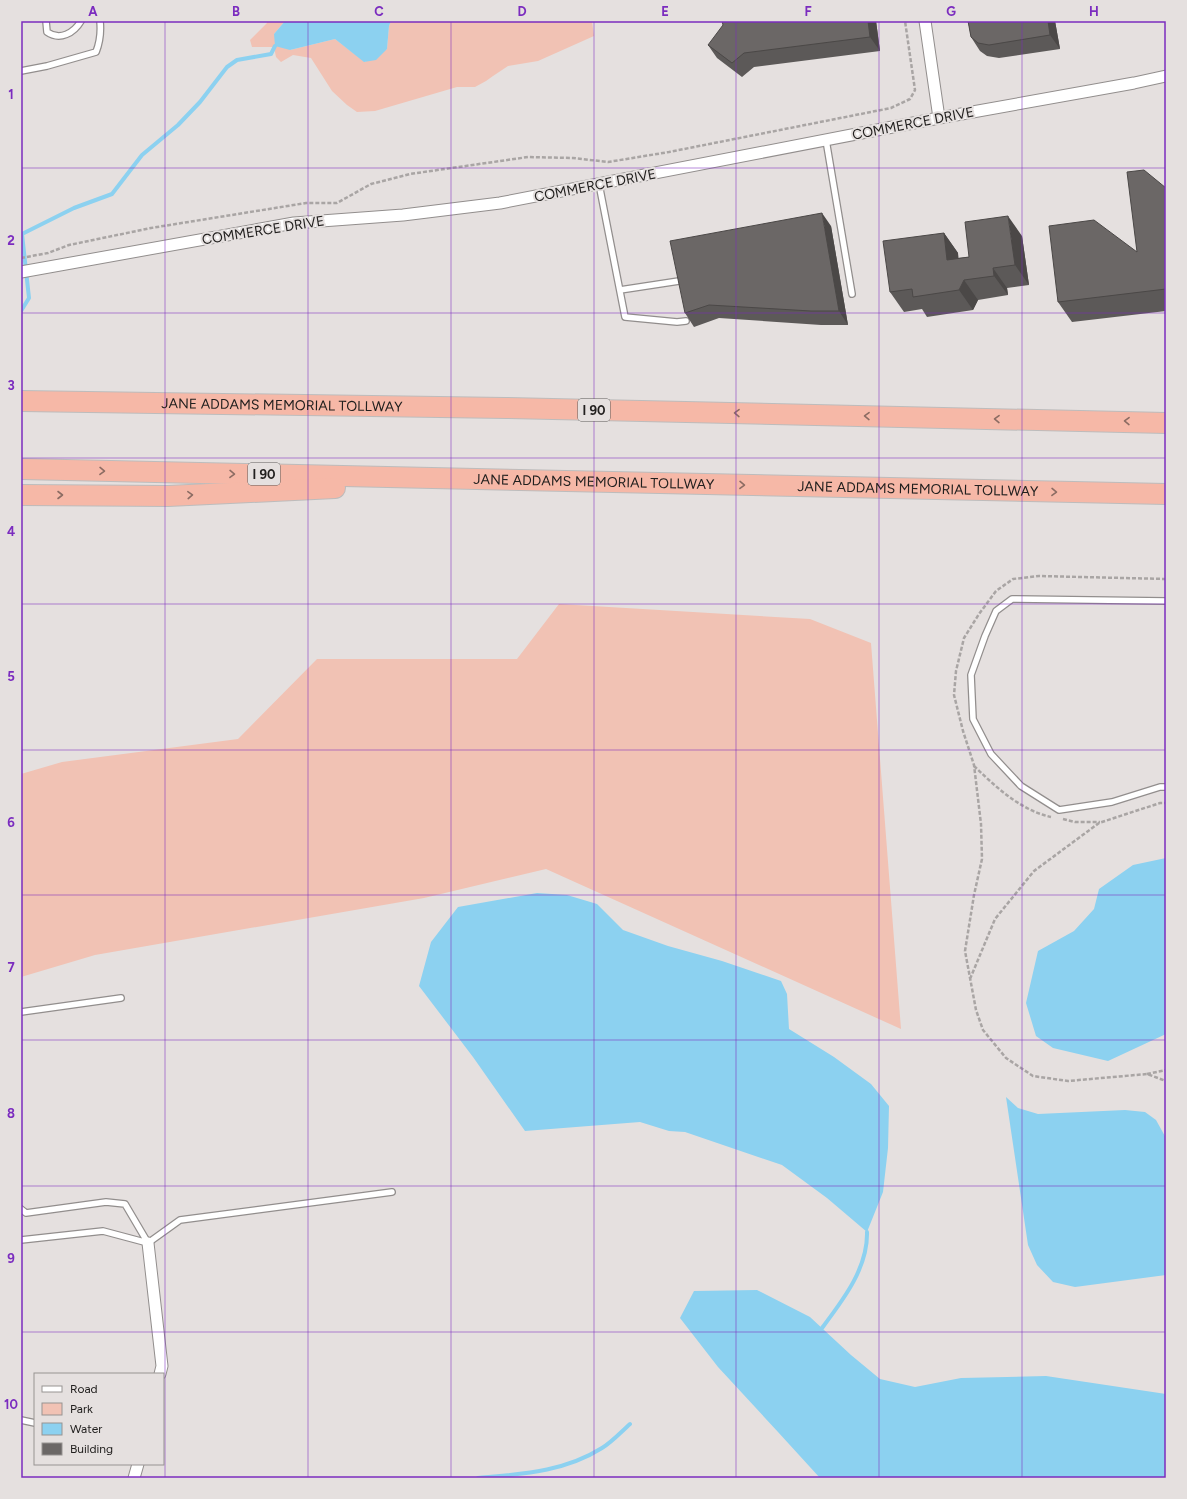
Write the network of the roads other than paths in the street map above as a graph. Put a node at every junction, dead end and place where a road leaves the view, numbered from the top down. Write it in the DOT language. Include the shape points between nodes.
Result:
graph roads {
  1 [pos="46,21"];
  2 [pos="81,21"];
  3 [pos="100,21"];
  4 [pos="925,21"];
  5 [pos="21,71"];
  6 [pos="1166,76"];
  7 [pos="939,118"];
  8 [pos="826,140"];
  9 [pos="599,184"];
  10 [pos="21,272"];
  11 [pos="679,282"];
  12 [pos="620,290"];
  13 [pos="852,294"];
  14 [pos="686,321"];
  15 [pos="21,402"];
  16 [pos="1166,423"];
  17 [pos="21,469"];
  18 [pos="507,480"];
  19 [pos="1166,494"];
  20 [pos="21,495"];
  21 [pos="1166,601"];
  22 [pos="1166,787"];
  23 [pos="121,998"];
  24 [pos="21,1012"];
  25 [pos="392,1192"];
  26 [pos="21,1209"];
  27 [pos="21,1240"];
  28 [pos="148,1243"];
  29 [pos="160,1373"];
  30 [pos="21,1420"];
  31 [pos="34,1423"];
  32 [pos="138,1465"];
  33 [pos="134,1478"];
  1 -- 2 [label="lane" via="47,32 60,37 69,34"];
  3 -- 5 [label="lane" via="96,52"];
  4 -- 7 [label="street"];
  6 -- 7 [label="street, COMMERCE DRIVE"];
  7 -- 8 [label="street, COMMERCE DRIVE"];
  8 -- 9 [label="street, COMMERCE DRIVE"];
  8 -- 13 [label="lane"];
  9 -- 10 [label="street, COMMERCE DRIVE" via="500,203 403,215 294,223"];
  9 -- 12 [label="lane"];
  11 -- 12 [label="lane"];
  12 -- 14 [label="lane" via="625,317"];
  16 -- 15 [label="highway, JANE ADDAMS MEMORIAL TOLLWAY / I 90, one-way" via="506,408"];
  17 -- 18 [label="highway, JANE ADDAMS MEMORIAL TOLLWAY / I 90, one-way"];
  18 -- 19 [label="highway, JANE ADDAMS MEMORIAL TOLLWAY / I 90, one-way"];
  20 -- 18 [label="highway, one-way" via="168,496"];
  21 -- 22 [label="lane" via="1012,599 996,611 971,675 973,719 991,754 1021,786 1059,810 1112,802"];
  23 -- 24 [label="lane"];
  25 -- 28 [label="lane" via="180,1220"];
  26 -- 28 [label="lane" via="26,1213 106,1202 125,1204"];
  27 -- 28 [label="lane" via="103,1231"];
  28 -- 29 [label="street" via="162,1366"];
  30 -- 31 [label="lane"];
  32 -- 33 [label="street"];
}
